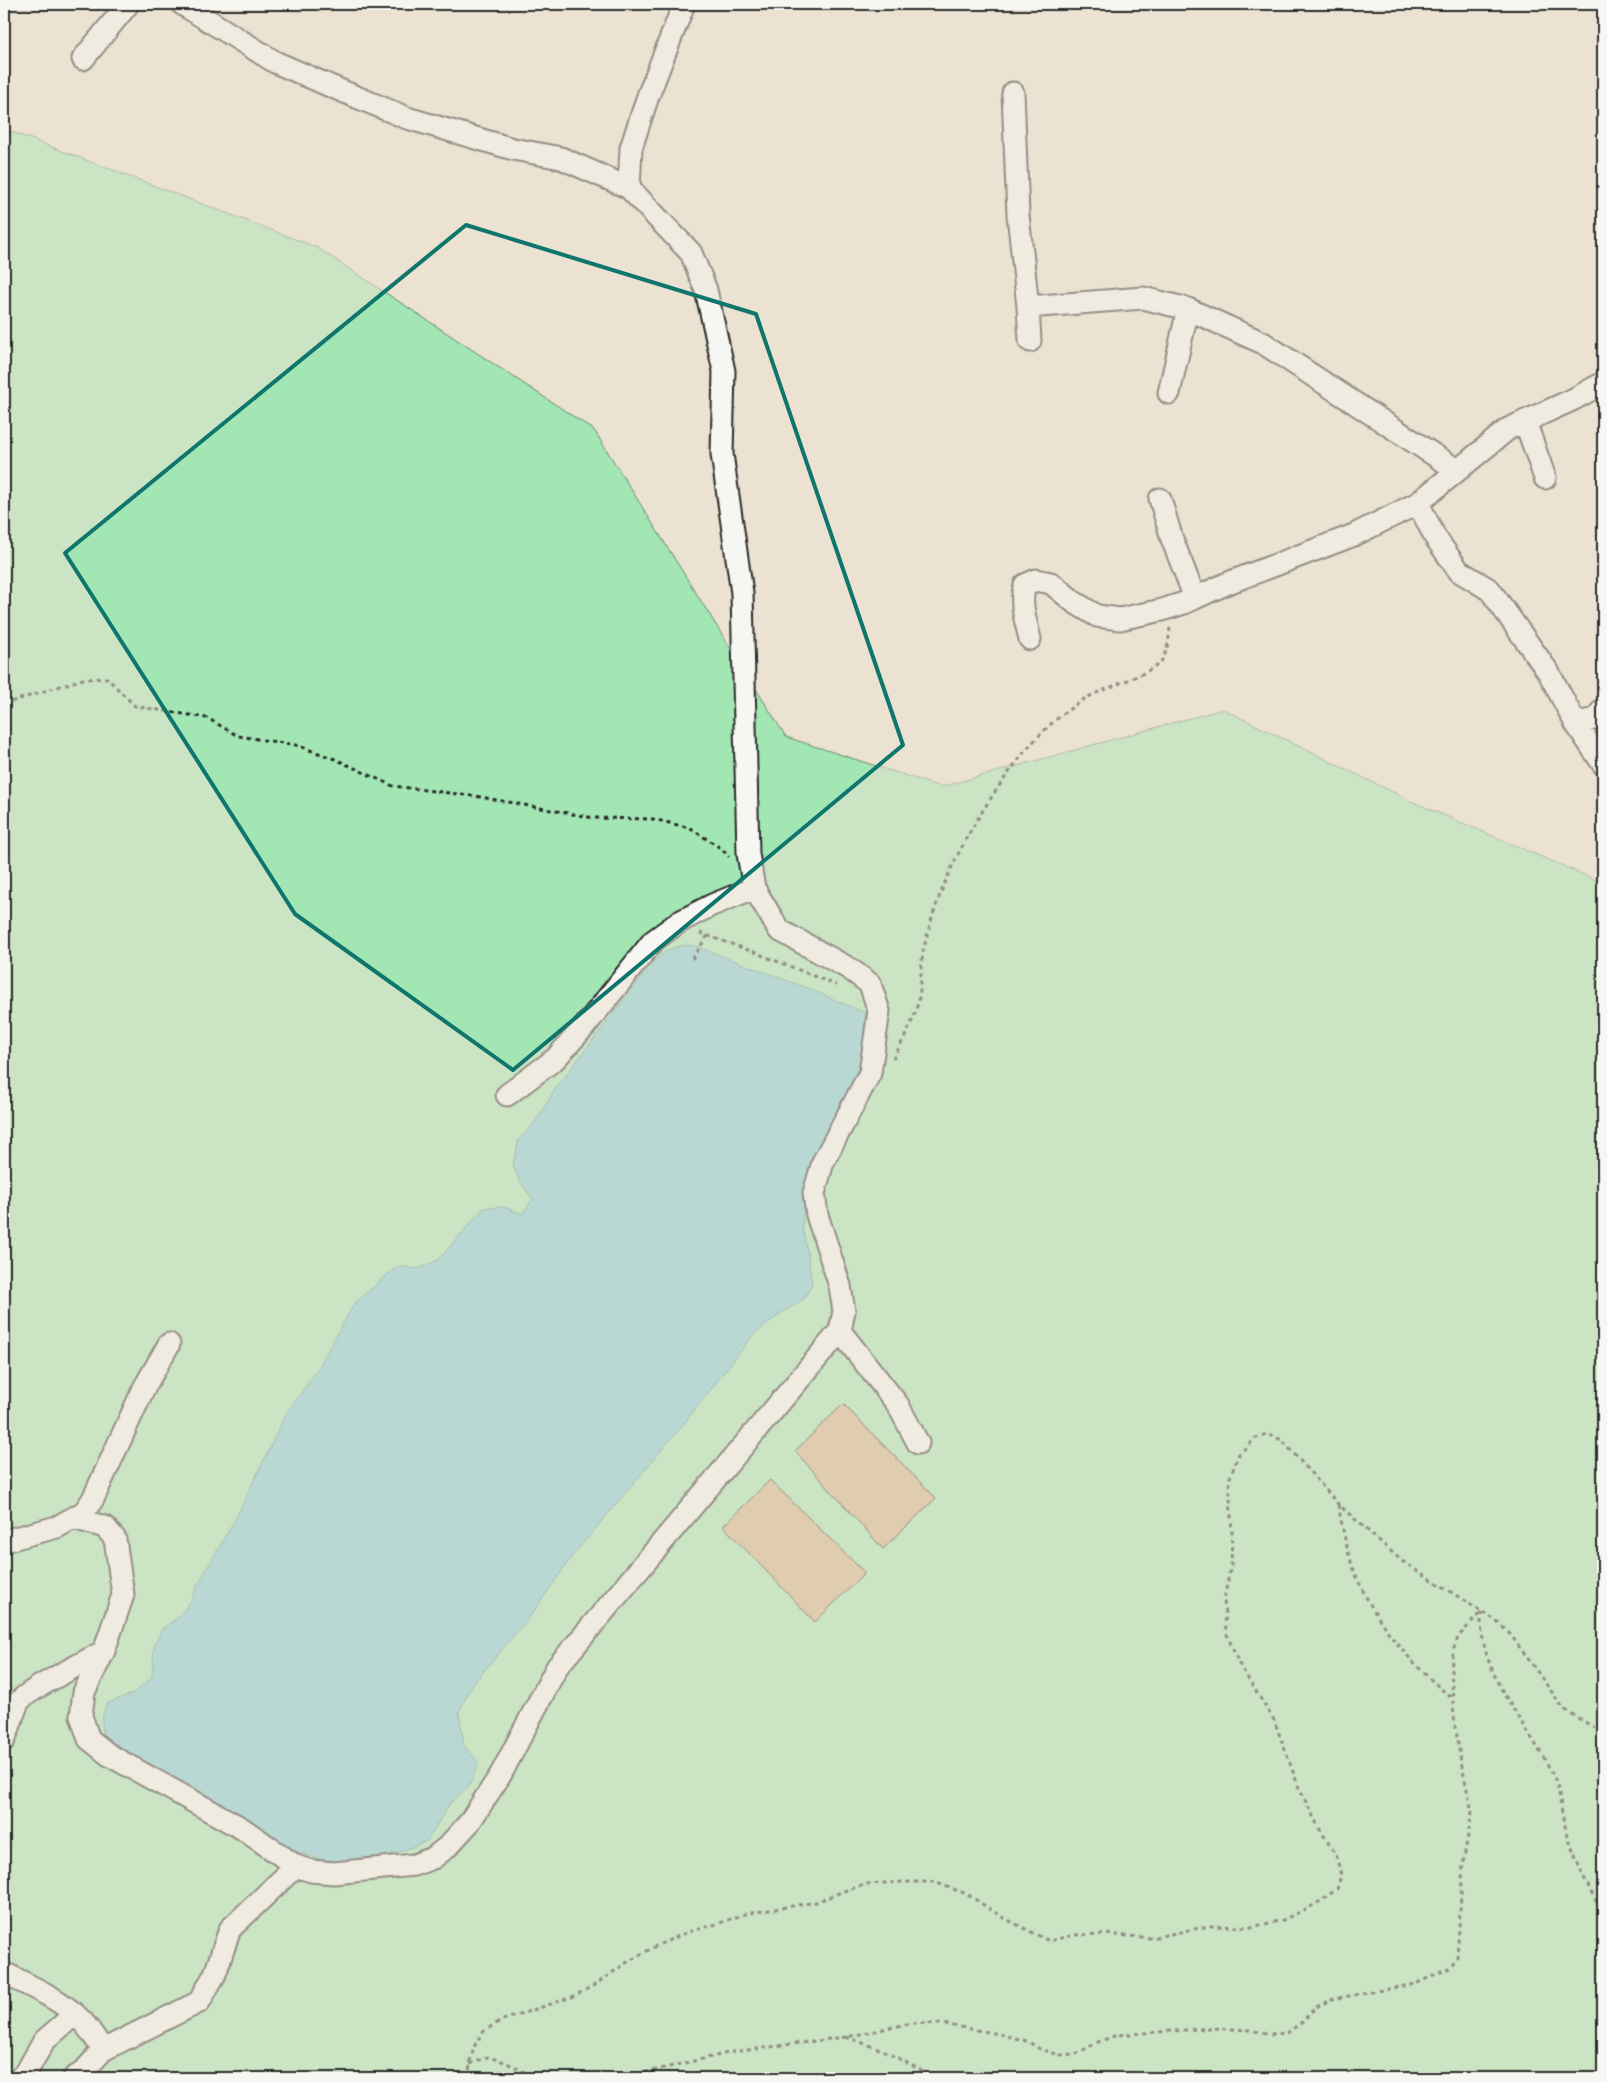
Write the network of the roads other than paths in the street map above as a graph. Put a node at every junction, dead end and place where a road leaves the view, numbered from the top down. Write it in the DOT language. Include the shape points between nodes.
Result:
graph roads {
  1 [pos="128,4"];
  2 [pos="182,4"];
  3 [pos="684,4"];
  4 [pos="83,59"];
  5 [pos="1014,93"];
  6 [pos="629,188"];
  7 [pos="1028,307"];
  8 [pos="1188,309"];
  9 [pos="1030,341"];
  10 [pos="1603,384"];
  11 [pos="1169,392"];
  12 [pos="1526,421"];
  13 [pos="1457,470"];
  14 [pos="1545,478"];
  15 [pos="1160,499"];
  16 [pos="1418,503"];
  17 [pos="1195,598"];
  18 [pos="1030,638"];
  19 [pos="1603,709"];
  20 [pos="1576,724"];
  21 [pos="1603,764"];
  22 [pos="754,888"];
  23 [pos="508,1094"];
  24 [pos="840,1331"];
  25 [pos="169,1344"];
  26 [pos="918,1443"];
  27 [pos="73,1518"];
  28 [pos="4,1541"];
  29 [pos="104,1651"];
  30 [pos="4,1740"];
  31 [pos="296,1866"];
  32 [pos="4,1974"];
  33 [pos="75,2014"];
  34 [pos="104,2050"];
  35 [pos="20,2078"];
  36 [pos="74,2078"];
  1 -- 4 [label="street"];
  2 -- 6 [label="street" via="275,62 347,93 408,118 513,149 561,158"];
  3 -- 6 [label="street" via="631,148"];
  5 -- 7 [label="street" via="1018,215"];
  6 -- 22 [label="street" via="691,252 706,290 724,371 722,454 742,593 748,854"];
  7 -- 8 [label="street" via="1142,298"];
  7 -- 9 [label="street"];
  8 -- 11 [label="street"];
  8 -- 13 [label="street" via="1263,343"];
  10 -- 12 [label="street"];
  12 -- 13 [label="street" via="1508,429"];
  12 -- 14 [label="street"];
  13 -- 16 [label="street"];
  15 -- 17 [label="street"];
  16 -- 17 [label="street" via="1354,535"];
  16 -- 20 [label="street" via="1435,537 1459,571 1490,590 1549,674"];
  17 -- 18 [label="street" via="1120,619 1097,616 1051,583 1036,580 1026,585 1023,592"];
  19 -- 20 [label="street" via="1597,718"];
  20 -- 21 [label="street"];
  22 -- 23 [label="street" via="679,922 653,941 556,1059"];
  22 -- 24 [label="street" via="779,930 870,984 879,1011 870,1073 823,1162 814,1194 817,1215 840,1286 844,1311"];
  24 -- 26 [label="street" via="898,1405"];
  24 -- 31 [label="street" via="557,1668 501,1774 469,1824 447,1847 433,1858 414,1865 334,1873"];
  25 -- 27 [label="street" via="144,1388 93,1499 84,1512"];
  27 -- 28 [label="street" via="57,1526"];
  27 -- 29 [label="street" via="105,1527 115,1539 123,1595"];
  29 -- 30 [label="street" via="18,1702"];
  29 -- 31 [label="street" via="84,1692 81,1716 89,1739 109,1755 243,1829"];
  31 -- 34 [label="street" via="230,1929 215,1974 199,2002"];
  32 -- 33 [label="street" via="50,1996"];
  33 -- 34 [label="street"];
  33 -- 35 [label="street" via="44,2041"];
  34 -- 36 [label="street"];
}
